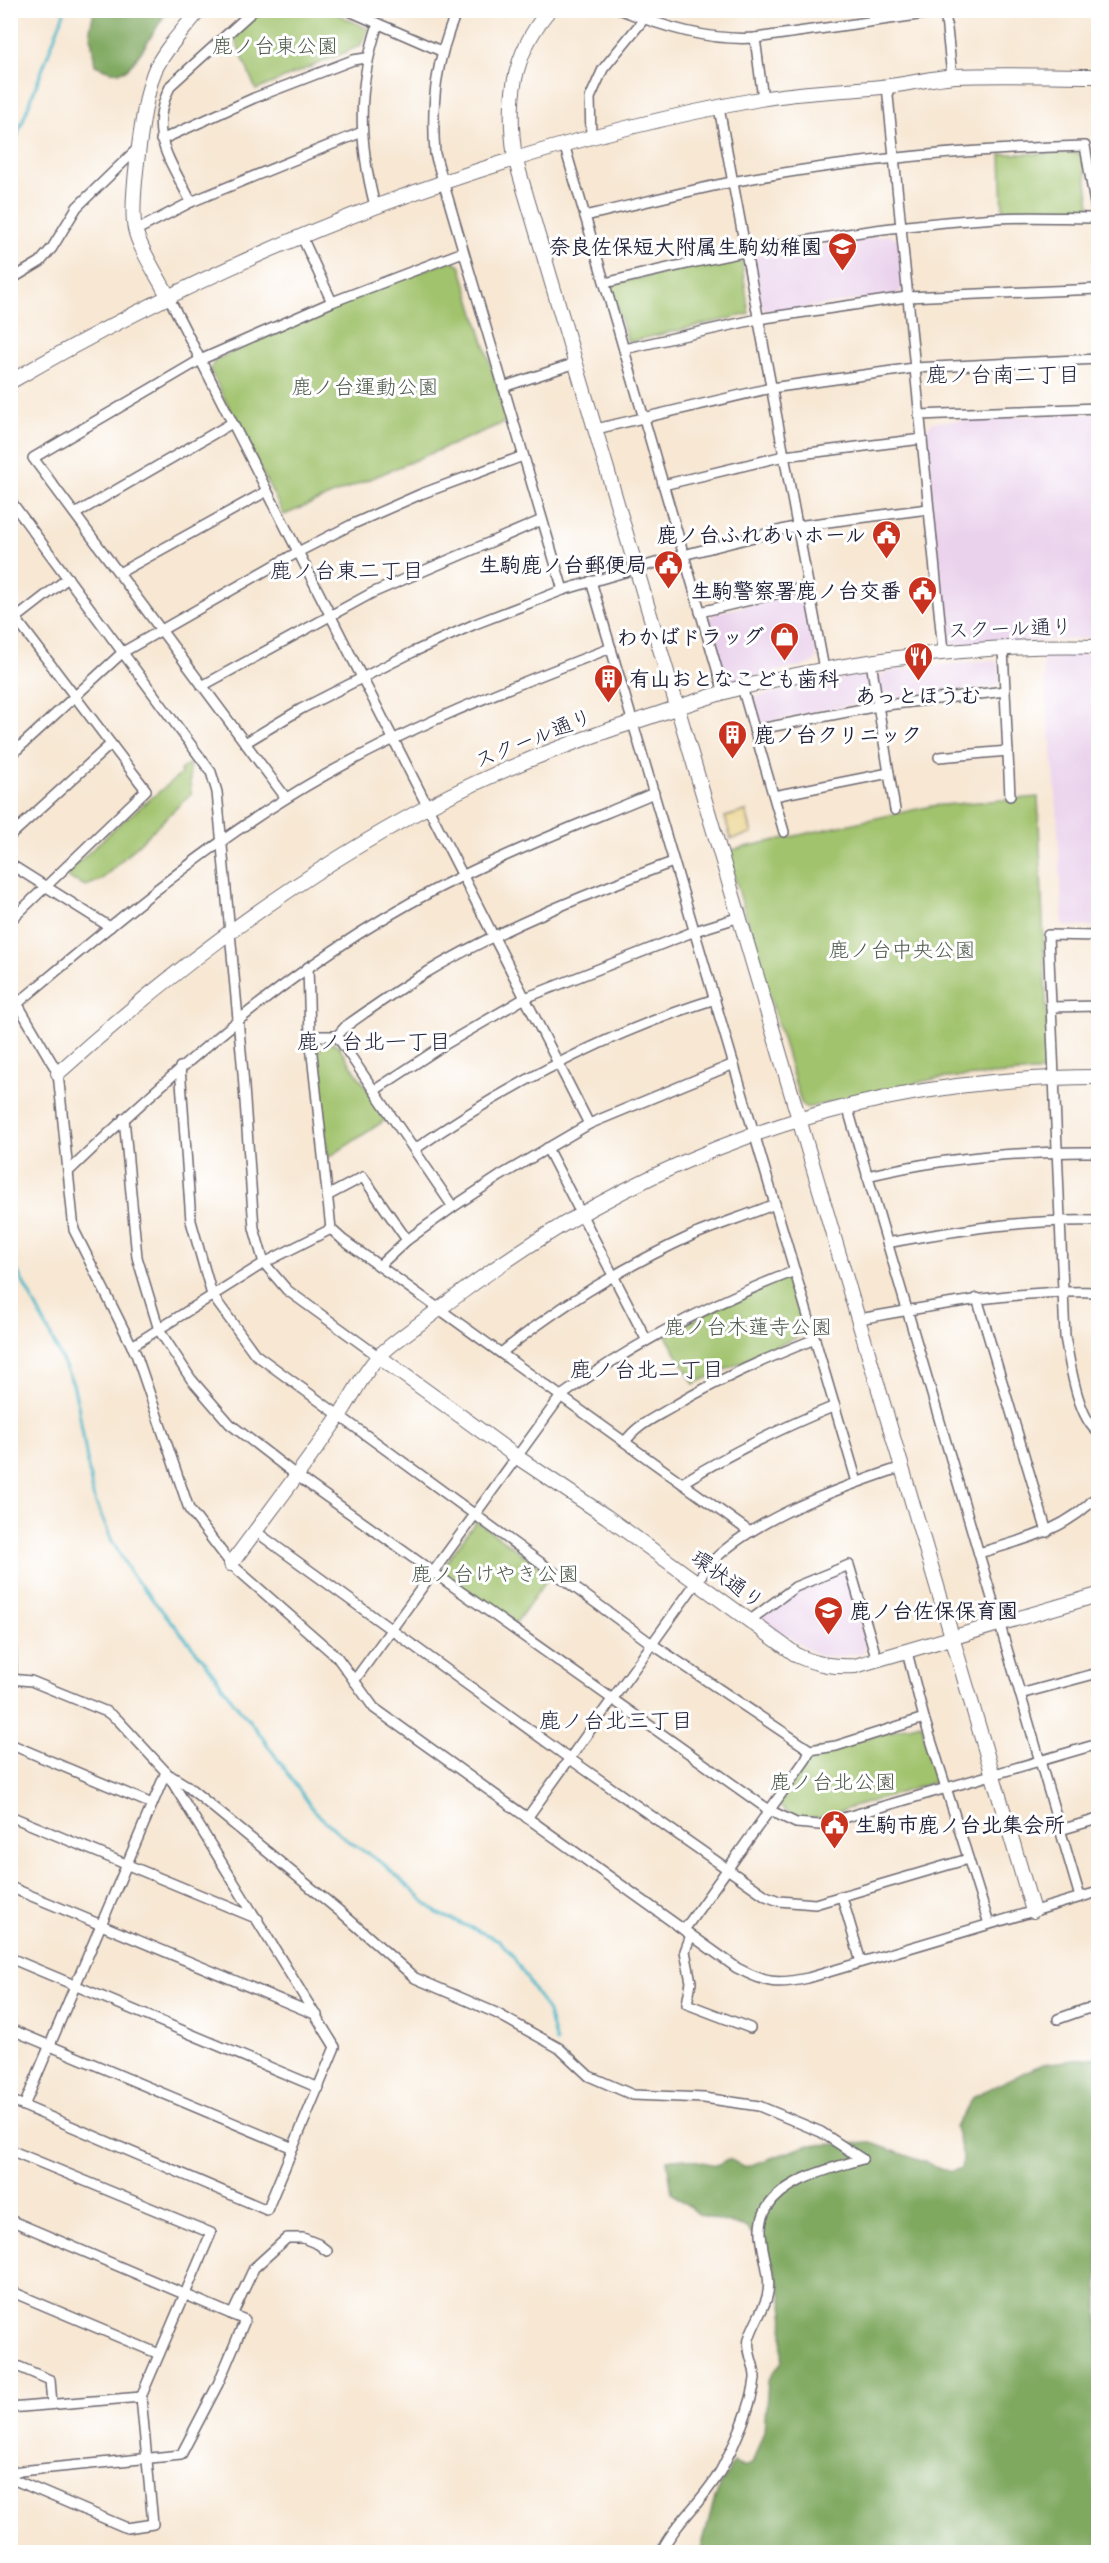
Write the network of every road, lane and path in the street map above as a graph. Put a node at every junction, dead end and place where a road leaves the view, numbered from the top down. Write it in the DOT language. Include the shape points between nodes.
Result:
graph roads {
  1 [pos="199,10"];
  2 [pos="254,10"];
  3 [pos="347,10"];
  4 [pos="457,10"];
  5 [pos="549,10"];
  6 [pos="621,10"];
  7 [pos="993,10"];
  8 [pos="945,11"];
  9 [pos="646,15"];
  10 [pos="378,24"];
  11 [pos="755,38"];
  12 [pos="441,51"];
  13 [pos="366,58"];
  14 [pos="952,76"];
  15 [pos="1098,76"];
  16 [pos="887,86"];
  17 [pos="762,99"];
  18 [pos="719,108"];
  19 [pos="362,132"];
  20 [pos="591,137"];
  21 [pos="160,140"];
  22 [pos="564,144"];
  23 [pos="140,146"];
  24 [pos="515,158"];
  25 [pos="894,158"];
  26 [pos="442,182"];
  27 [pos="732,182"];
  28 [pos="191,202"];
  29 [pos="375,206"];
  30 [pos="585,216"];
  31 [pos="1098,219"];
  32 [pos="900,226"];
  33 [pos="135,231"];
  34 [pos="302,235"];
  35 [pos="745,250"];
  36 [pos="463,252"];
  37 [pos="10,280"];
  38 [pos="605,283"];
  39 [pos="1098,289"];
  40 [pos="168,296"];
  41 [pos="908,297"];
  42 [pos="332,302"];
  43 [pos="758,319"];
  44 [pos="624,349"];
  45 [pos="1098,359"];
  46 [pos="200,360"];
  47 [pos="576,363"];
  48 [pos="914,368"];
  49 [pos="10,382"];
  50 [pos="503,387"];
  51 [pos="771,388"];
  52 [pos="1098,408"];
  53 [pos="919,415"];
  54 [pos="643,417"];
  55 [pos="232,423"];
  56 [pos="596,429"];
  57 [pos="922,439"];
  58 [pos="523,456"];
  59 [pos="784,456"];
  60 [pos="663,485"];
  61 [pos="267,491"];
  62 [pos="10,500"];
  63 [pos="928,509"];
  64 [pos="75,513"];
  65 [pos="542,520"];
  66 [pos="797,526"];
  67 [pos="298,552"];
  68 [pos="684,555"];
  69 [pos="637,570"];
  70 [pos="119,573"];
  71 [pos="68,578"];
  72 [pos="591,581"];
  73 [pos="809,586"];
  74 [pos="563,590"];
  75 [pos="700,612"];
  76 [pos="330,614"];
  77 [pos="12,618"];
  78 [pos="161,630"];
  79 [pos="1098,647"];
  80 [pos="611,648"];
  81 [pos="1003,649"];
  82 [pos="943,651"];
  83 [pos="123,652"];
  84 [pos="872,662"];
  85 [pos="825,669"];
  86 [pos="362,677"];
  87 [pos="202,686"];
  88 [pos="742,687"];
  89 [pos="1005,691"];
  90 [pos="724,693"];
  91 [pos="75,696"];
  92 [pos="878,706"];
  93 [pos="678,708"];
  94 [pos="633,722"];
  95 [pos="754,730"];
  96 [pos="393,739"];
  97 [pos="245,743"];
  98 [pos="111,744"];
  99 [pos="1008,751"];
  100 [pos="10,756"];
  101 [pos="939,757"];
  102 [pos="889,773"];
  103 [pos="654,793"];
  104 [pos="774,796"];
  105 [pos="1010,796"];
  106 [pos="286,798"];
  107 [pos="428,806"];
  108 [pos="895,810"];
  109 [pos="784,832"];
  110 [pos="10,836"];
  111 [pos="222,842"];
  112 [pos="673,862"];
  113 [pos="10,864"];
  114 [pos="462,876"];
  115 [pos="47,888"];
  116 [pos="740,917"];
  117 [pos="10,921"];
  118 [pos="110,927"];
  119 [pos="230,931"];
  120 [pos="695,931"];
  121 [pos="1098,936"];
  122 [pos="494,938"];
  123 [pos="308,967"];
  124 [pos="10,991"];
  125 [pos="525,998"];
  126 [pos="715,999"];
  127 [pos="17,1004"];
  128 [pos="1098,1006"];
  129 [pos="1051,1007"];
  130 [pos="238,1018"];
  131 [pos="310,1036"];
  132 [pos="337,1036"];
  133 [pos="557,1063"];
  134 [pos="734,1064"];
  135 [pos="180,1067"];
  136 [pos="58,1073"];
  137 [pos="1054,1077"];
  138 [pos="1098,1077"];
  139 [pos="375,1090"];
  140 [pos="847,1106"];
  141 [pos="124,1118"];
  142 [pos="799,1118"];
  143 [pos="589,1124"];
  144 [pos="754,1133"];
  145 [pos="547,1148"];
  146 [pos="415,1149"];
  147 [pos="1057,1151"];
  148 [pos="1098,1152"];
  149 [pos="69,1171"];
  150 [pos="867,1176"];
  151 [pos="327,1196"];
  152 [pos="775,1204"];
  153 [pos="453,1207"];
  154 [pos="580,1212"];
  155 [pos="1060,1220"];
  156 [pos="1098,1221"];
  157 [pos="331,1229"];
  158 [pos="407,1240"];
  159 [pos="887,1243"];
  160 [pos="264,1263"];
  161 [pos="379,1266"];
  162 [pos="795,1270"];
  163 [pos="614,1277"];
  164 [pos="1063,1291"];
  165 [pos="1098,1292"];
  166 [pos="212,1296"];
  167 [pos="977,1298"];
  168 [pos="439,1309"];
  169 [pos="907,1310"];
  170 [pos="859,1319"];
  171 [pos="159,1329"];
  172 [pos="646,1339"];
  173 [pos="815,1339"];
  174 [pos="132,1346"];
  175 [pos="501,1353"];
  176 [pos="378,1356"];
  177 [pos="561,1396"];
  178 [pos="835,1406"];
  179 [pos="339,1416"];
  180 [pos="1098,1432"];
  181 [pos="625,1442"];
  182 [pos="517,1456"];
  183 [pos="902,1467"];
  184 [pos="296,1475"];
  185 [pos="857,1482"];
  186 [pos="682,1483"];
  187 [pos="1098,1495"];
  188 [pos="475,1515"];
  189 [pos="255,1531"];
  190 [pos="750,1532"];
  191 [pos="1047,1532"];
  192 [pos="979,1553"];
  193 [pos="231,1564"];
  194 [pos="434,1572"];
  195 [pos="697,1582"];
  196 [pos="1098,1594"];
  197 [pos="10,1599"];
  198 [pos="749,1621"];
  199 [pos="1000,1624"];
  200 [pos="393,1629"];
  201 [pos="952,1637"];
  202 [pos="652,1644"];
  203 [pos="907,1652"];
  204 [pos="878,1660"];
  205 [pos="1098,1673"];
  206 [pos="11,1679"];
  207 [pos="354,1681"];
  208 [pos="1020,1694"];
  209 [pos="612,1700"];
  210 [pos="924,1718"];
  211 [pos="10,1744"];
  212 [pos="1098,1744"];
  213 [pos="810,1750"];
  214 [pos="570,1759"];
  215 [pos="1040,1761"];
  216 [pos="166,1772"];
  217 [pos="993,1775"];
  218 [pos="948,1788"];
  219 [pos="152,1804"];
  220 [pos="769,1810"];
  221 [pos="10,1816"];
  222 [pos="527,1818"];
  223 [pos="1098,1819"];
  224 [pos="1060,1830"];
  225 [pos="968,1859"];
  226 [pos="126,1864"];
  227 [pos="726,1870"];
  228 [pos="10,1887"];
  229 [pos="1098,1892"];
  230 [pos="842,1897"];
  231 [pos="1080,1897"];
  232 [pos="1033,1911"];
  233 [pos="258,1919"];
  234 [pos="989,1924"];
  235 [pos="101,1925"];
  236 [pos="687,1933"];
  237 [pos="10,1958"];
  238 [pos="861,1962"];
  239 [pos="76,1986"];
  240 [pos="1098,2008"];
  241 [pos="317,2015"];
  242 [pos="1058,2019"];
  243 [pos="750,2028"];
  244 [pos="10,2029"];
  245 [pos="50,2046"];
  246 [pos="319,2088"];
  247 [pos="10,2100"];
  248 [pos="24,2106"];
  249 [pos="293,2148"];
  250 [pos="10,2150"];
  251 [pos="10,2220"];
  252 [pos="327,2251"];
  253 [pos="10,2291"];
  254 [pos="185,2294"];
  255 [pos="232,2315"];
  256 [pos="159,2354"];
  257 [pos="10,2363"];
  258 [pos="141,2397"];
  259 [pos="52,2404"];
  260 [pos="10,2408"];
  261 [pos="148,2460"];
  262 [pos="10,2472"];
  263 [pos="10,2478"];
  264 [pos="661,2553"];
  1 -- 23 [label="street" via="156,68 146,99"];
  2 -- 21 [label="street" via="171,85 159,115"];
  3 -- 10 [label="street"];
  4 -- 12 [label="street"];
  5 -- 24 [label="street" via="529,41 514,76 510,118"];
  6 -- 9 [label="street"];
  7 -- 8 [label="street"];
  8 -- 11 [label="street"];
  8 -- 14 [label="street"];
  9 -- 11 [label="street" via="704,36"];
  9 -- 20 [label="street" via="603,69 590,98"];
  10 -- 12 [label="street"];
  10 -- 13 [label="street"];
  11 -- 17 [label="street"];
  12 -- 26 [label="street" via="433,126"];
  13 -- 19 [label="street"];
  13 -- 21 [label="street" via="254,98"];
  14 -- 15 [label="street"];
  14 -- 16 [label="street"];
  16 -- 17 [label="street"];
  16 -- 25 [label="street"];
  17 -- 18 [label="street"];
  18 -- 20 [label="street"];
  18 -- 27 [label="street"];
  19 -- 28 [label="street"];
  19 -- 29 [label="street"];
  20 -- 22 [label="street"];
  21 -- 28 [label="street"];
  22 -- 24 [label="street"];
  22 -- 30 [label="street"];
  23 -- 33 [label="street"];
  23 -- 37 [label="street" via="77,207 40,262"];
  24 -- 26 [label="street"];
  24 -- 47 [label="street"];
  25 -- 27 [label="street"];
  25 -- 31 [label="street" via="998,148 1085,146"];
  25 -- 32 [label="street"];
  26 -- 29 [label="street"];
  26 -- 36 [label="street"];
  27 -- 30 [label="street"];
  27 -- 35 [label="street"];
  28 -- 33 [label="street"];
  29 -- 34 [label="street"];
  30 -- 38 [label="street"];
  31 -- 32 [label="street" via="999,218"];
  32 -- 35 [label="street"];
  32 -- 41 [label="street"];
  33 -- 40 [label="street"];
  34 -- 40 [label="street"];
  34 -- 42 [label="street"];
  35 -- 38 [label="street"];
  35 -- 43 [label="street"];
  36 -- 42 [label="street"];
  36 -- 50 [label="street"];
  38 -- 44 [label="street"];
  39 -- 41 [label="street"];
  40 -- 46 [label="street"];
  40 -- 49 [label="street"];
  41 -- 43 [label="street"];
  41 -- 48 [label="street"];
  42 -- 46 [label="street"];
  43 -- 44 [label="street"];
  43 -- 51 [label="street"];
  44 -- 54 [label="street"];
  45 -- 48 [label="street"];
  46 -- 55 [label="street"];
  46 -- 64 [label="street" via="33,458"];
  47 -- 50 [label="street"];
  47 -- 56 [label="street"];
  48 -- 51 [label="street"];
  48 -- 53 [label="street"];
  50 -- 58 [label="street"];
  51 -- 54 [label="street"];
  51 -- 59 [label="street"];
  52 -- 53 [label="street"];
  53 -- 57 [label="street"];
  54 -- 56 [label="street"];
  54 -- 60 [label="street"];
  55 -- 61 [label="street"];
  55 -- 64 [label="street"];
  56 -- 69 [label="street"];
  57 -- 59 [label="street"];
  57 -- 63 [label="street"];
  58 -- 65 [label="street"];
  58 -- 67 [label="street" via="422,494"];
  59 -- 60 [label="street"];
  59 -- 66 [label="street"];
  60 -- 68 [label="street"];
  61 -- 67 [label="street"];
  61 -- 70 [label="street"];
  62 -- 71 [label="street"];
  63 -- 66 [label="street"];
  63 -- 82 [label="street"];
  64 -- 70 [label="street"];
  65 -- 74 [label="street"];
  65 -- 76 [label="street"];
  66 -- 68 [label="street"];
  66 -- 73 [label="street"];
  67 -- 76 [label="street"];
  67 -- 78 [label="street"];
  68 -- 69 [label="street"];
  68 -- 75 [label="street"];
  69 -- 72 [label="street"];
  69 -- 93 [label="street"];
  70 -- 78 [label="street"];
  71 -- 77 [label="street"];
  71 -- 83 [label="street"];
  72 -- 74 [label="street"];
  72 -- 80 [label="street"];
  73 -- 75 [label="street"];
  73 -- 85 [label="street"];
  74 -- 86 [label="street" via="476,624"];
  75 -- 90 [label="street"];
  76 -- 86 [label="street"];
  76 -- 87 [label="street"];
  77 -- 91 [label="street"];
  78 -- 83 [label="street"];
  78 -- 87 [label="street"];
  79 -- 81 [label="street, スクール通り" via="1038,645"];
  80 -- 94 [label="street"];
  80 -- 96 [label="street" via="504,689"];
  81 -- 82 [label="street, スクール通り"];
  81 -- 89 [label="street"];
  82 -- 84 [label="street, スクール通り"];
  83 -- 91 [label="street"];
  83 -- 111 [label="street" via="211,772"];
  84 -- 85 [label="street, スクール通り"];
  84 -- 92 [label="street"];
  85 -- 88 [label="street, スクール通り"];
  86 -- 96 [label="street"];
  86 -- 97 [label="street"];
  87 -- 97 [label="street"];
  88 -- 90 [label="street, スクール通り"];
  88 -- 95 [label="street"];
  89 -- 92 [label="street"];
  89 -- 99 [label="street"];
  90 -- 93 [label="street, スクール通り"];
  91 -- 98 [label="street"];
  91 -- 100 [label="street"];
  92 -- 95 [label="street"];
  92 -- 102 [label="street"];
  93 -- 94 [label="street, スクール通り"];
  93 -- 116 [label="street"];
  94 -- 103 [label="street"];
  94 -- 107 [label="street, スクール通り" via="499,771"];
  95 -- 104 [label="street"];
  96 -- 106 [label="street"];
  96 -- 107 [label="street"];
  97 -- 106 [label="street"];
  98 -- 110 [label="street"];
  98 -- 115 [label="street" via="146,790"];
  99 -- 101 [label="street"];
  99 -- 105 [label="street"];
  102 -- 104 [label="street"];
  102 -- 108 [label="street"];
  103 -- 112 [label="street"];
  103 -- 114 [label="street"];
  104 -- 109 [label="street"];
  106 -- 111 [label="street"];
  107 -- 114 [label="street"];
  107 -- 119 [label="street, スクール通り" via="338,858"];
  111 -- 118 [label="street"];
  111 -- 119 [label="street"];
  112 -- 120 [label="street"];
  112 -- 122 [label="street" via="604,887"];
  113 -- 115 [label="street"];
  114 -- 122 [label="street"];
  114 -- 123 [label="street"];
  115 -- 117 [label="street"];
  115 -- 118 [label="street"];
  116 -- 120 [label="street"];
  116 -- 142 [label="street"];
  118 -- 127 [label="street"];
  119 -- 130 [label="street"];
  119 -- 136 [label="street, スクール通り" via="124,1014"];
  120 -- 125 [label="street"];
  120 -- 126 [label="street"];
  121 -- 129 [label="street" via="1048,935"];
  122 -- 125 [label="street"];
  122 -- 132 [label="street" via="420,977"];
  123 -- 130 [label="street"];
  123 -- 131 [label="street"];
  124 -- 127 [label="street"];
  125 -- 133 [label="street"];
  125 -- 139 [label="street"];
  126 -- 133 [label="street" via="660,1016"];
  126 -- 134 [label="street"];
  127 -- 136 [label="street"];
  128 -- 129 [label="street"];
  129 -- 137 [label="street"];
  130 -- 135 [label="street"];
  130 -- 160 [label="street" via="254,1228"];
  131 -- 132 [label="street"];
  131 -- 151 [label="street"];
  132 -- 139 [label="street"];
  133 -- 143 [label="street"];
  133 -- 146 [label="street"];
  134 -- 143 [label="street"];
  134 -- 144 [label="street"];
  135 -- 141 [label="street"];
  135 -- 166 [label="street" via="191,1221"];
  136 -- 149 [label="street"];
  137 -- 138 [label="street"];
  137 -- 140 [label="street" via="906,1094"];
  137 -- 147 [label="street"];
  139 -- 146 [label="street"];
  140 -- 142 [label="street"];
  140 -- 150 [label="street"];
  141 -- 149 [label="street"];
  141 -- 171 [label="street" via="137,1257"];
  142 -- 144 [label="street"];
  142 -- 170 [label="street"];
  143 -- 145 [label="street"];
  144 -- 152 [label="street"];
  144 -- 154 [label="street" via="688,1159"];
  145 -- 153 [label="street"];
  145 -- 154 [label="street"];
  146 -- 153 [label="street"];
  147 -- 148 [label="street"];
  147 -- 150 [label="street" via="997,1153"];
  147 -- 155 [label="street"];
  149 -- 174 [label="street" via="74,1230"];
  150 -- 159 [label="street"];
  151 -- 157 [label="street"];
  151 -- 158 [label="street" via="363,1177"];
  152 -- 162 [label="street"];
  152 -- 163 [label="street" via="694,1235"];
  153 -- 158 [label="street"];
  154 -- 163 [label="street"];
  154 -- 168 [label="street" via="480,1277"];
  155 -- 156 [label="street"];
  155 -- 159 [label="street" via="966,1228"];
  155 -- 164 [label="street"];
  157 -- 160 [label="street"];
  157 -- 161 [label="street"];
  158 -- 161 [label="street"];
  159 -- 169 [label="street"];
  160 -- 166 [label="street"];
  160 -- 176 [label="street" via="287,1290"];
  161 -- 168 [label="street"];
  162 -- 172 [label="street" via="744,1290"];
  162 -- 173 [label="street"];
  163 -- 172 [label="street"];
  163 -- 175 [label="street" via="535,1326"];
  164 -- 165 [label="street"];
  164 -- 167 [label="street"];
  164 -- 180 [label="street" via="1065,1336 1079,1400"];
  166 -- 171 [label="street"];
  166 -- 179 [label="street" via="255,1354"];
  167 -- 169 [label="street"];
  167 -- 191 [label="street"];
  168 -- 175 [label="street"];
  168 -- 176 [label="street"];
  169 -- 170 [label="street"];
  169 -- 192 [label="street"];
  170 -- 183 [label="street"];
  171 -- 174 [label="street"];
  171 -- 184 [label="street" via="191,1379 230,1424"];
  172 -- 177 [label="street"];
  173 -- 178 [label="street"];
  173 -- 181 [label="street" via="694,1394 633,1430"];
  174 -- 193 [label="street" via="189,1509"];
  175 -- 177 [label="street"];
  176 -- 179 [label="street"];
  176 -- 182 [label="street, 環状通り"];
  177 -- 181 [label="street"];
  177 -- 182 [label="street"];
  178 -- 185 [label="street"];
  178 -- 186 [label="street" via="760,1438"];
  179 -- 184 [label="street"];
  179 -- 188 [label="street"];
  181 -- 186 [label="street"];
  182 -- 188 [label="street"];
  182 -- 195 [label="street, 環状通り"];
  183 -- 185 [label="street"];
  183 -- 201 [label="street"];
  184 -- 189 [label="street"];
  184 -- 194 [label="street"];
  185 -- 190 [label="street"];
  186 -- 190 [label="street"];
  187 -- 191 [label="street" via="1084,1511"];
  188 -- 194 [label="street"];
  188 -- 202 [label="street"];
  189 -- 193 [label="street"];
  189 -- 200 [label="street"];
  190 -- 195 [label="street" via="723,1550"];
  191 -- 192 [label="street"];
  192 -- 199 [label="street"];
  193 -- 207 [label="street" via="337,1657"];
  194 -- 200 [label="street"];
  194 -- 209 [label="street"];
  195 -- 198 [label="street, 環状通り"];
  195 -- 202 [label="street"];
  196 -- 199 [label="street, 環状通り"];
  197 -- 206 [label="street"];
  198 -- 204 [label="street, 環状通り" via="816,1664 855,1666"];
  198 -- 204 [label="street" via="795,1587 849,1564"];
  199 -- 201 [label="street, 環状通り"];
  199 -- 208 [label="street"];
  200 -- 207 [label="street"];
  200 -- 214 [label="street"];
  201 -- 203 [label="street, 環状通り"];
  201 -- 217 [label="street"];
  202 -- 209 [label="street"];
  202 -- 213 [label="street"];
  203 -- 204 [label="street, 環状通り"];
  203 -- 210 [label="street"];
  205 -- 208 [label="street"];
  206 -- 216 [label="street" via="31,1681 107,1712"];
  207 -- 222 [label="street" via="374,1708"];
  208 -- 215 [label="street"];
  209 -- 214 [label="street"];
  209 -- 220 [label="street"];
  210 -- 213 [label="street" via="836,1746"];
  210 -- 218 [label="street"];
  211 -- 219 [label="street"];
  212 -- 215 [label="street"];
  213 -- 220 [label="street"];
  214 -- 222 [label="street"];
  214 -- 227 [label="street"];
  215 -- 217 [label="street"];
  215 -- 224 [label="street"];
  216 -- 219 [label="street"];
  216 -- 233 [label="street"];
  216 -- 264 [label="street" via="343,1914 415,1978 496,2013 559,2048 589,2076 633,2095 704,2098 759,2106 821,2132 862,2158 795,2183 767,2208 762,2223 768,2296 748,2341 755,2377 746,2413 722,2469 669,2536"];
  217 -- 218 [label="street"];
  217 -- 232 [label="street"];
  218 -- 220 [label="street" via="819,1825 796,1824"];
  218 -- 225 [label="street"];
  219 -- 226 [label="street"];
  220 -- 227 [label="street"];
  221 -- 226 [label="street"];
  222 -- 236 [label="street"];
  223 -- 224 [label="street"];
  224 -- 231 [label="street"];
  225 -- 230 [label="street"];
  225 -- 234 [label="street"];
  226 -- 233 [label="street"];
  226 -- 235 [label="street"];
  227 -- 230 [label="street" via="779,1901 815,1904"];
  227 -- 236 [label="street"];
  228 -- 235 [label="street"];
  229 -- 231 [label="street"];
  230 -- 238 [label="street"];
  231 -- 232 [label="street"];
  232 -- 234 [label="street"];
  233 -- 241 [label="street"];
  234 -- 238 [label="street"];
  235 -- 239 [label="street"];
  235 -- 241 [label="street"];
  236 -- 238 [label="street" via="762,1981 788,1982"];
  236 -- 243 [label="street" via="685,1951 692,1982 687,2004"];
  237 -- 239 [label="street"];
  239 -- 245 [label="street"];
  239 -- 246 [label="street"];
  240 -- 242 [label="street"];
  241 -- 246 [label="street" via="335,2047"];
  244 -- 245 [label="street"];
  245 -- 248 [label="street"];
  245 -- 249 [label="street"];
  246 -- 249 [label="street"];
  247 -- 248 [label="street"];
  248 -- 249 [label="street" via="267,2210"];
  250 -- 254 [label="street" via="211,2233"];
  251 -- 254 [label="street"];
  252 -- 255 [label="street" via="303,2238 287,2238 254,2268"];
  253 -- 256 [label="street"];
  254 -- 255 [label="street"];
  254 -- 256 [label="street"];
  255 -- 261 [label="street" via="244,2320 218,2384 181,2456"];
  256 -- 258 [label="street"];
  257 -- 259 [label="street" via="50,2380"];
  258 -- 259 [label="street"];
  258 -- 261 [label="street"];
  259 -- 260 [label="street"];
  261 -- 262 [label="street"];
  261 -- 263 [label="street" via="153,2524 127,2528"];
}
